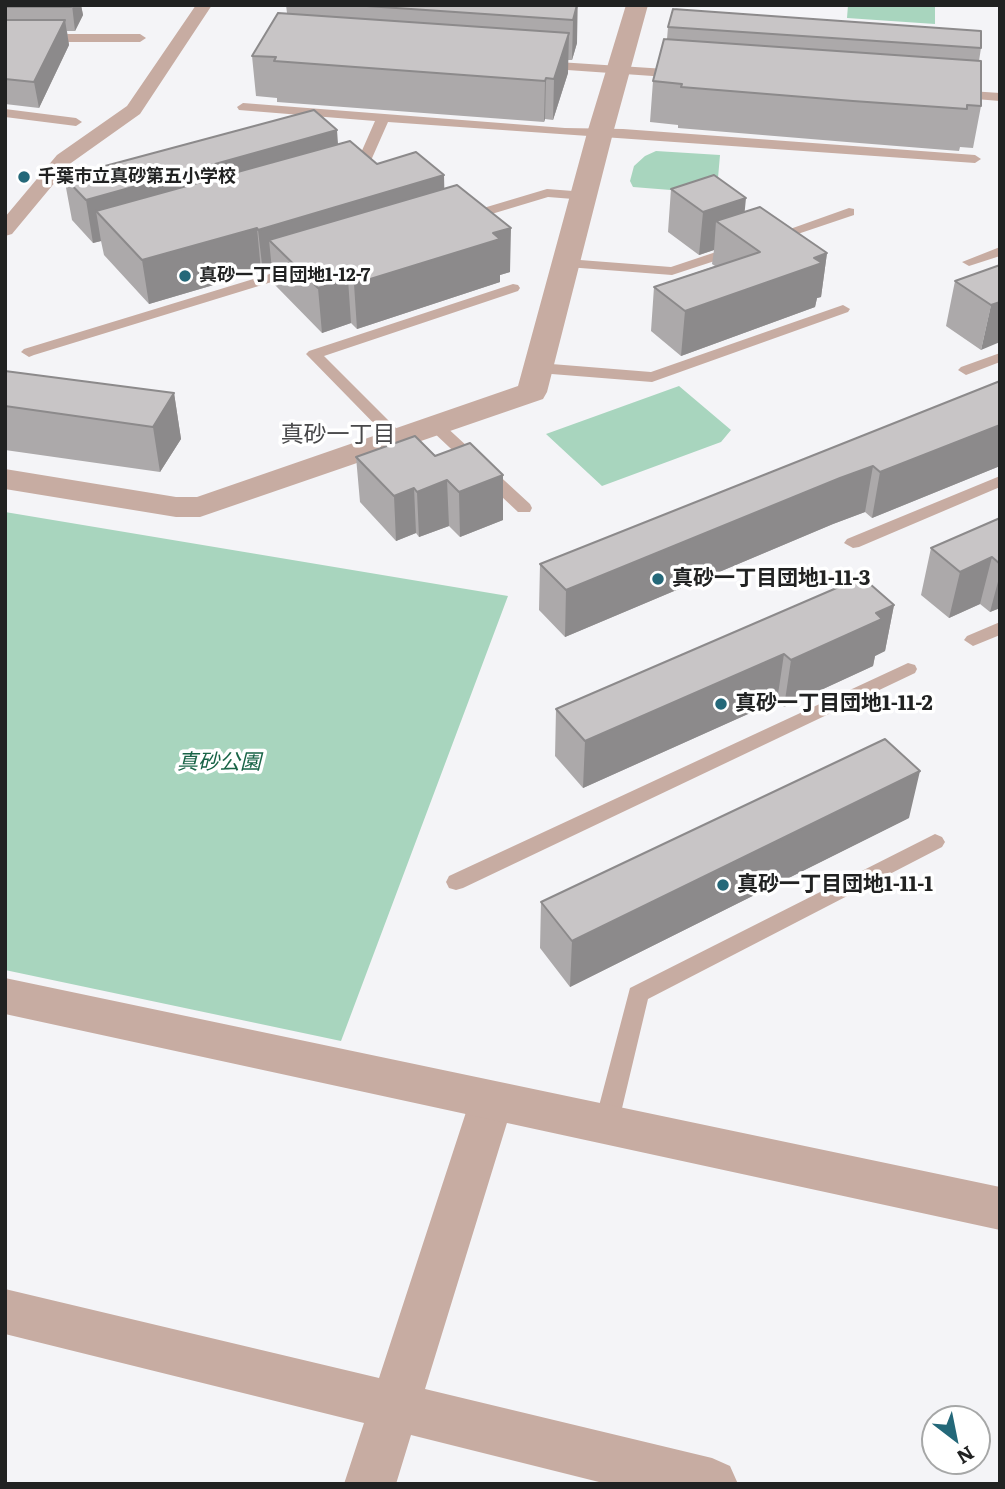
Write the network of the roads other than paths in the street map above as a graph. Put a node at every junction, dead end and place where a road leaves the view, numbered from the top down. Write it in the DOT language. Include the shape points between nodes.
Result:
graph roads {
  1 [pos="204,5"];
  2 [pos="637,5"];
  3 [pos="5,38"];
  4 [pos="140,38"];
  5 [pos="532,64"];
  6 [pos="620,70"];
  7 [pos="689,75"];
  8 [pos="946,93"];
  9 [pos="1000,97"];
  10 [pos="243,107"];
  11 [pos="5,113"];
  12 [pos="383,118"];
  13 [pos="76,122"];
  14 [pos="600,133"];
  15 [pos="975,159"];
  16 [pos="345,178"];
  17 [pos="586,196"];
  18 [pos="849,212"];
  19 [pos="456,221"];
  20 [pos="5,230"];
  21 [pos="1000,251"];
  22 [pos="969,262"];
  23 [pos="567,263"];
  24 [pos="312,265"];
  25 [pos="513,288"];
  26 [pos="843,309"];
  27 [pos="29,352"];
  28 [pos="1000,357"];
  29 [pos="539,368"];
  30 [pos="966,370"];
  31 [pos="437,426"];
  32 [pos="399,440"];
  33 [pos="5,479"];
  34 [pos="1000,481"];
  35 [pos="524,508"];
  36 [pos="853,543"];
  37 [pos="1000,628"];
  38 [pos="974,640"];
  39 [pos="908,669"];
  40 [pos="935,842"];
  41 [pos="456,881"];
  42 [pos="5,996"];
  43 [pos="492,1100"];
  44 [pos="607,1125"];
  45 [pos="1000,1209"];
  46 [pos="5,1311"];
  47 [pos="395,1405"];
  48 [pos="370,1484"];
  49 [pos="712,1484"];
  1 -- 20 [label="street" via="134,110 65,159"];
  2 -- 6 [label="street"];
  3 -- 4 [label="lane"];
  5 -- 6 [label="lane"];
  6 -- 7 [label="lane"];
  6 -- 14 [label="street"];
  8 -- 9 [label="lane"];
  10 -- 12 [label="lane"];
  11 -- 13 [label="lane"];
  12 -- 14 [label="lane"];
  12 -- 16 [label="lane" via="358,174"];
  14 -- 15 [label="lane"];
  14 -- 17 [label="street"];
  17 -- 19 [label="lane" via="547,193"];
  17 -- 23 [label="street"];
  18 -- 23 [label="lane" via="671,271"];
  21 -- 22 [label="lane"];
  23 -- 29 [label="street"];
  24 -- 27 [label="lane"];
  25 -- 32 [label="lane" via="314,354"];
  26 -- 29 [label="lane" via="652,377"];
  28 -- 30 [label="lane"];
  29 -- 31 [label="street" via="532,392"];
  31 -- 32 [label="street"];
  31 -- 35 [label="lane"];
  32 -- 33 [label="street" via="200,507"];
  34 -- 36 [label="lane"];
  37 -- 38 [label="lane"];
  39 -- 41 [label="lane"];
  40 -- 44 [label="lane" via="638,994"];
  42 -- 43 [label="street"];
  43 -- 44 [label="street"];
  43 -- 47 [label="street"];
  44 -- 45 [label="street"];
  46 -- 47 [label="street"];
  47 -- 48 [label="street"];
  47 -- 49 [label="street"];
}
